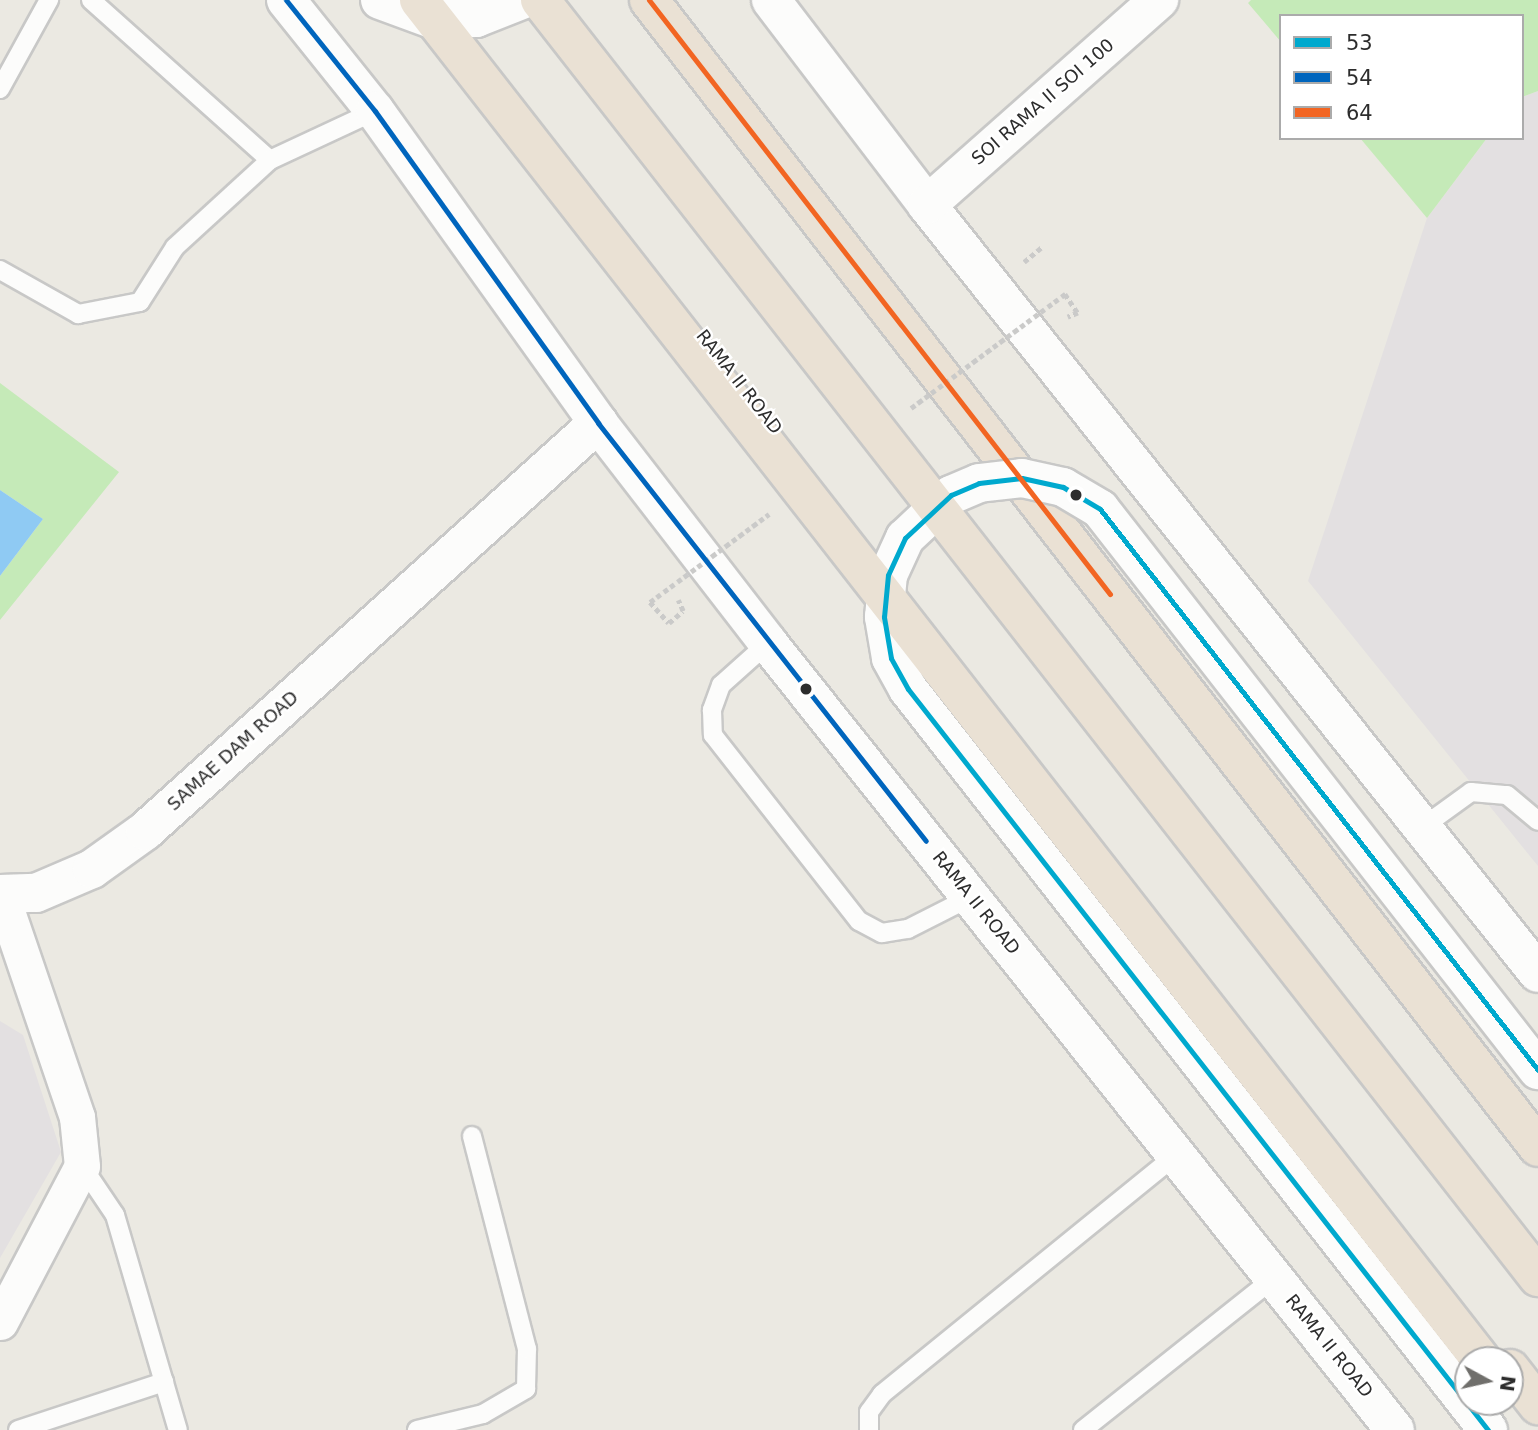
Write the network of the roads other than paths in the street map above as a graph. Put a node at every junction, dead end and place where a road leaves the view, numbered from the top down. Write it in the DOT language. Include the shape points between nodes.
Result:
graph roads {
  1 [pos="49,0"];
  2 [pos="91,0"];
  3 [pos="286,0"];
  4 [pos="380,0"];
  5 [pos="419,0"];
  6 [pos="440,0"];
  7 [pos="522,0"];
  8 [pos="540,0"];
  9 [pos="649,0"];
  10 [pos="771,0"];
  11 [pos="1158,0"];
  12 [pos="0,89"];
  13 [pos="375,111"];
  14 [pos="270,160"];
  15 [pos="927,205"];
  16 [pos="0,270"];
  17 [pos="598,423"];
  18 [pos="768,643"];
  19 [pos="1538,821"];
  20 [pos="1424,826"];
  21 [pos="1,894"];
  22 [pos="971,897"];
  23 [pos="1538,973"];
  24 [pos="1538,1070"];
  25 [pos="472,1136"];
  26 [pos="1538,1147"];
  27 [pos="1176,1155"];
  28 [pos="82,1166"];
  29 [pos="1274,1278"];
  30 [pos="1538,1278"];
  31 [pos="0,1322"];
  32 [pos="1470,1346"];
  33 [pos="1492,1346"];
  34 [pos="164,1382"];
  35 [pos="1524,1387"];
  36 [pos="1538,1405"];
  37 [pos="1524,1415"];
  38 [pos="18,1430"];
  39 [pos="178,1430"];
  40 [pos="417,1430"];
  41 [pos="869,1430"];
  42 [pos="1083,1430"];
  43 [pos="1395,1430"];
  44 [pos="1488,1430"];
  45 [pos="1536,1430"];
  1 -- 12 [label="lane"];
  2 -- 14 [label="lane"];
  3 -- 13 [label="main road, RAMA II ROAD"];
  4 -- 7 [label="main road, bridge" via="432,19 476,18"];
  5 -- 32 [label="highway, bridge"];
  6 -- 33 [label="highway, RAMA II ROAD"];
  8 -- 30 [label="highway, bridge"];
  9 -- 26 [label="highway"];
  10 -- 15 [label="main road"];
  11 -- 15 [label="main road, SOI RAMA II SOI 100"];
  13 -- 14 [label="lane"];
  13 -- 17 [label="main road, RAMA II ROAD"];
  14 -- 16 [label="lane" via="175,247 140,302 78,314"];
  15 -- 20 [label="main road"];
  17 -- 18 [label="main road, RAMA II ROAD"];
  17 -- 21 [label="main road, SAMAE DAM ROAD" via="145,831 92,869 36,893"];
  18 -- 22 [label="main road, RAMA II ROAD"];
  18 -- 22 [label="lane" via="722,685 712,710 713,734 859,921 882,933 908,929"];
  19 -- 20 [label="lane" via="1507,795 1471,792"];
  20 -- 23 [label="main road"];
  21 -- 28 [label="street" via="77,1117"];
  22 -- 27 [label="main road, RAMA II ROAD"];
  24 -- 44 [label="main road, bridge" via="1100,509 1063,487 1022,478 979,483 951,495 905,538 888,575 884,617 891,658 908,690"];
  25 -- 40 [label="lane" via="527,1349 526,1389 483,1414"];
  27 -- 29 [label="main road, RAMA II ROAD"];
  27 -- 41 [label="lane" via="881,1394 869,1412"];
  28 -- 31 [label="street"];
  28 -- 34 [label="lane" via="115,1215"];
  29 -- 42 [label="lane"];
  29 -- 43 [label="main road, RAMA II ROAD"];
  34 -- 38 [label="lane"];
  34 -- 39 [label="lane"];
  35 -- 36 [label="highway"];
  37 -- 45 [label="highway"];
}
